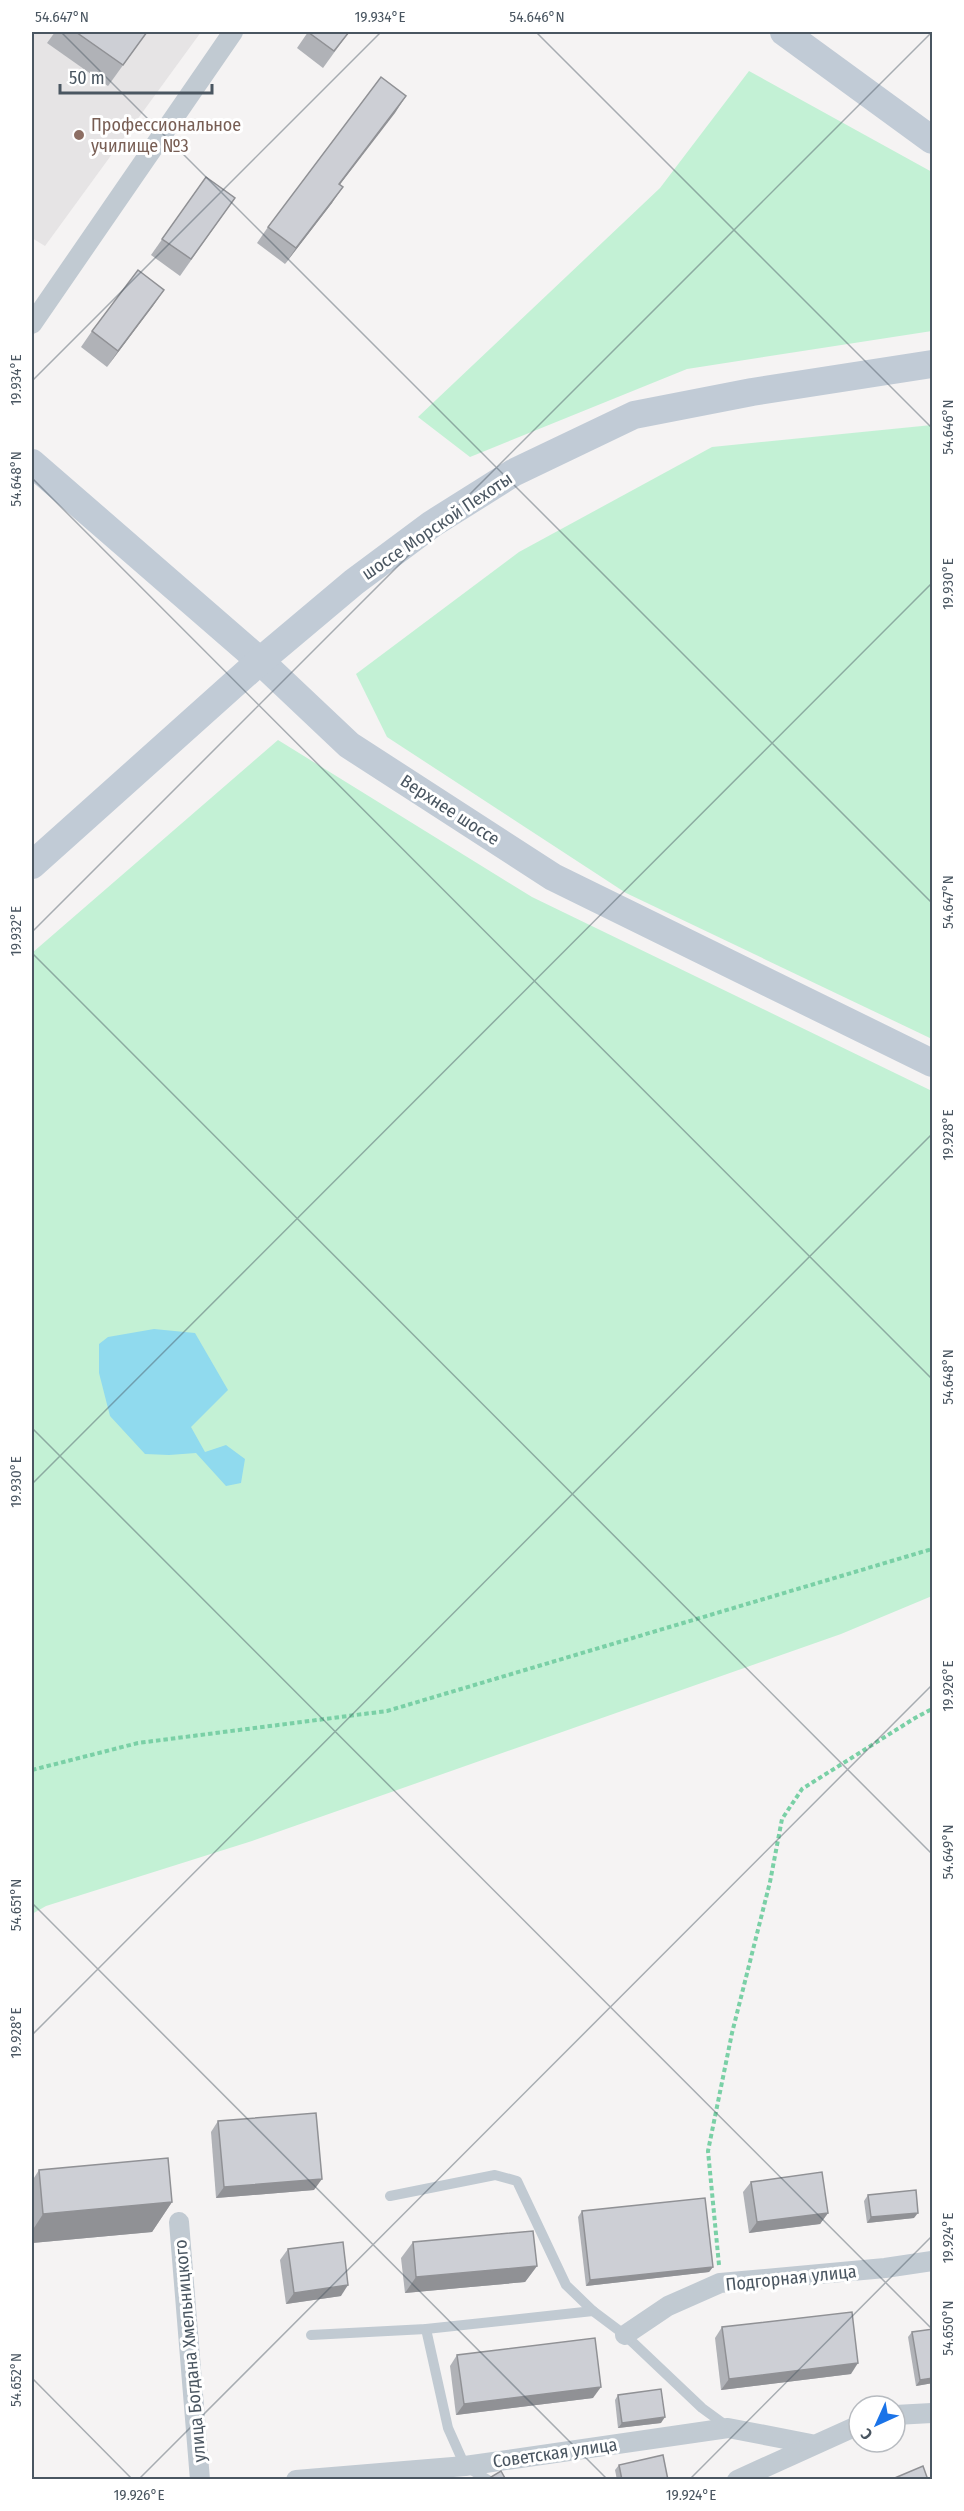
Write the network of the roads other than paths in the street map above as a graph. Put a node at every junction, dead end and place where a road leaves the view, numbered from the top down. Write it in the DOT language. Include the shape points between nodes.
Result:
graph roads {
  1 [pos="233,32"];
  2 [pos="784,32"];
  3 [pos="933,140"];
  4 [pos="32,324"];
  5 [pos="933,364"];
  6 [pos="32,463"];
  7 [pos="260,661"];
  8 [pos="32,865"];
  9 [pos="933,1062"];
  10 [pos="390,2196"];
  11 [pos="179,2222"];
  12 [pos="933,2261"];
  13 [pos="593,2311"];
  14 [pos="426,2329"];
  15 [pos="311,2335"];
  16 [pos="626,2335"];
  17 [pos="933,2413"];
  18 [pos="907,2414"];
  19 [pos="728,2427"];
  20 [pos="847,2430"];
  21 [pos="811,2444"];
  22 [pos="465,2466"];
  23 [pos="201,2480"];
  24 [pos="296,2480"];
  25 [pos="488,2480"];
  26 [pos="737,2480"];
  1 -- 4 [label="street"];
  2 -- 3 [label="street"];
  5 -- 7 [label="street, шоссе Морской Пехоты" via="753,392 634,416 513,473 432,524 354,582"];
  6 -- 7 [label="street, Верхнее шоссе"];
  7 -- 8 [label="street, шоссе Морской Пехоты"];
  7 -- 9 [label="street, Верхнее шоссе" via="349,745 553,877"];
  10 -- 13 [label="lane" via="495,2175 517,2181 566,2285"];
  11 -- 23 [label="street, улица Богдана Хмельницкого"];
  12 -- 16 [label="street, Подгорная улица" via="720,2283 668,2306"];
  13 -- 14 [label="lane"];
  13 -- 16 [label="lane"];
  14 -- 15 [label="lane"];
  14 -- 22 [label="lane" via="448,2428"];
  16 -- 19 [label="lane" via="702,2408"];
  17 -- 18 [label="street"];
  19 -- 21 [label="street, Советская улица"];
  19 -- 22 [label="street, Советская улица"];
  20 -- 21 [label="street"];
  21 -- 26 [label="street"];
  22 -- 24 [label="street, Советская улица"];
  22 -- 25 [label="lane"];
}
